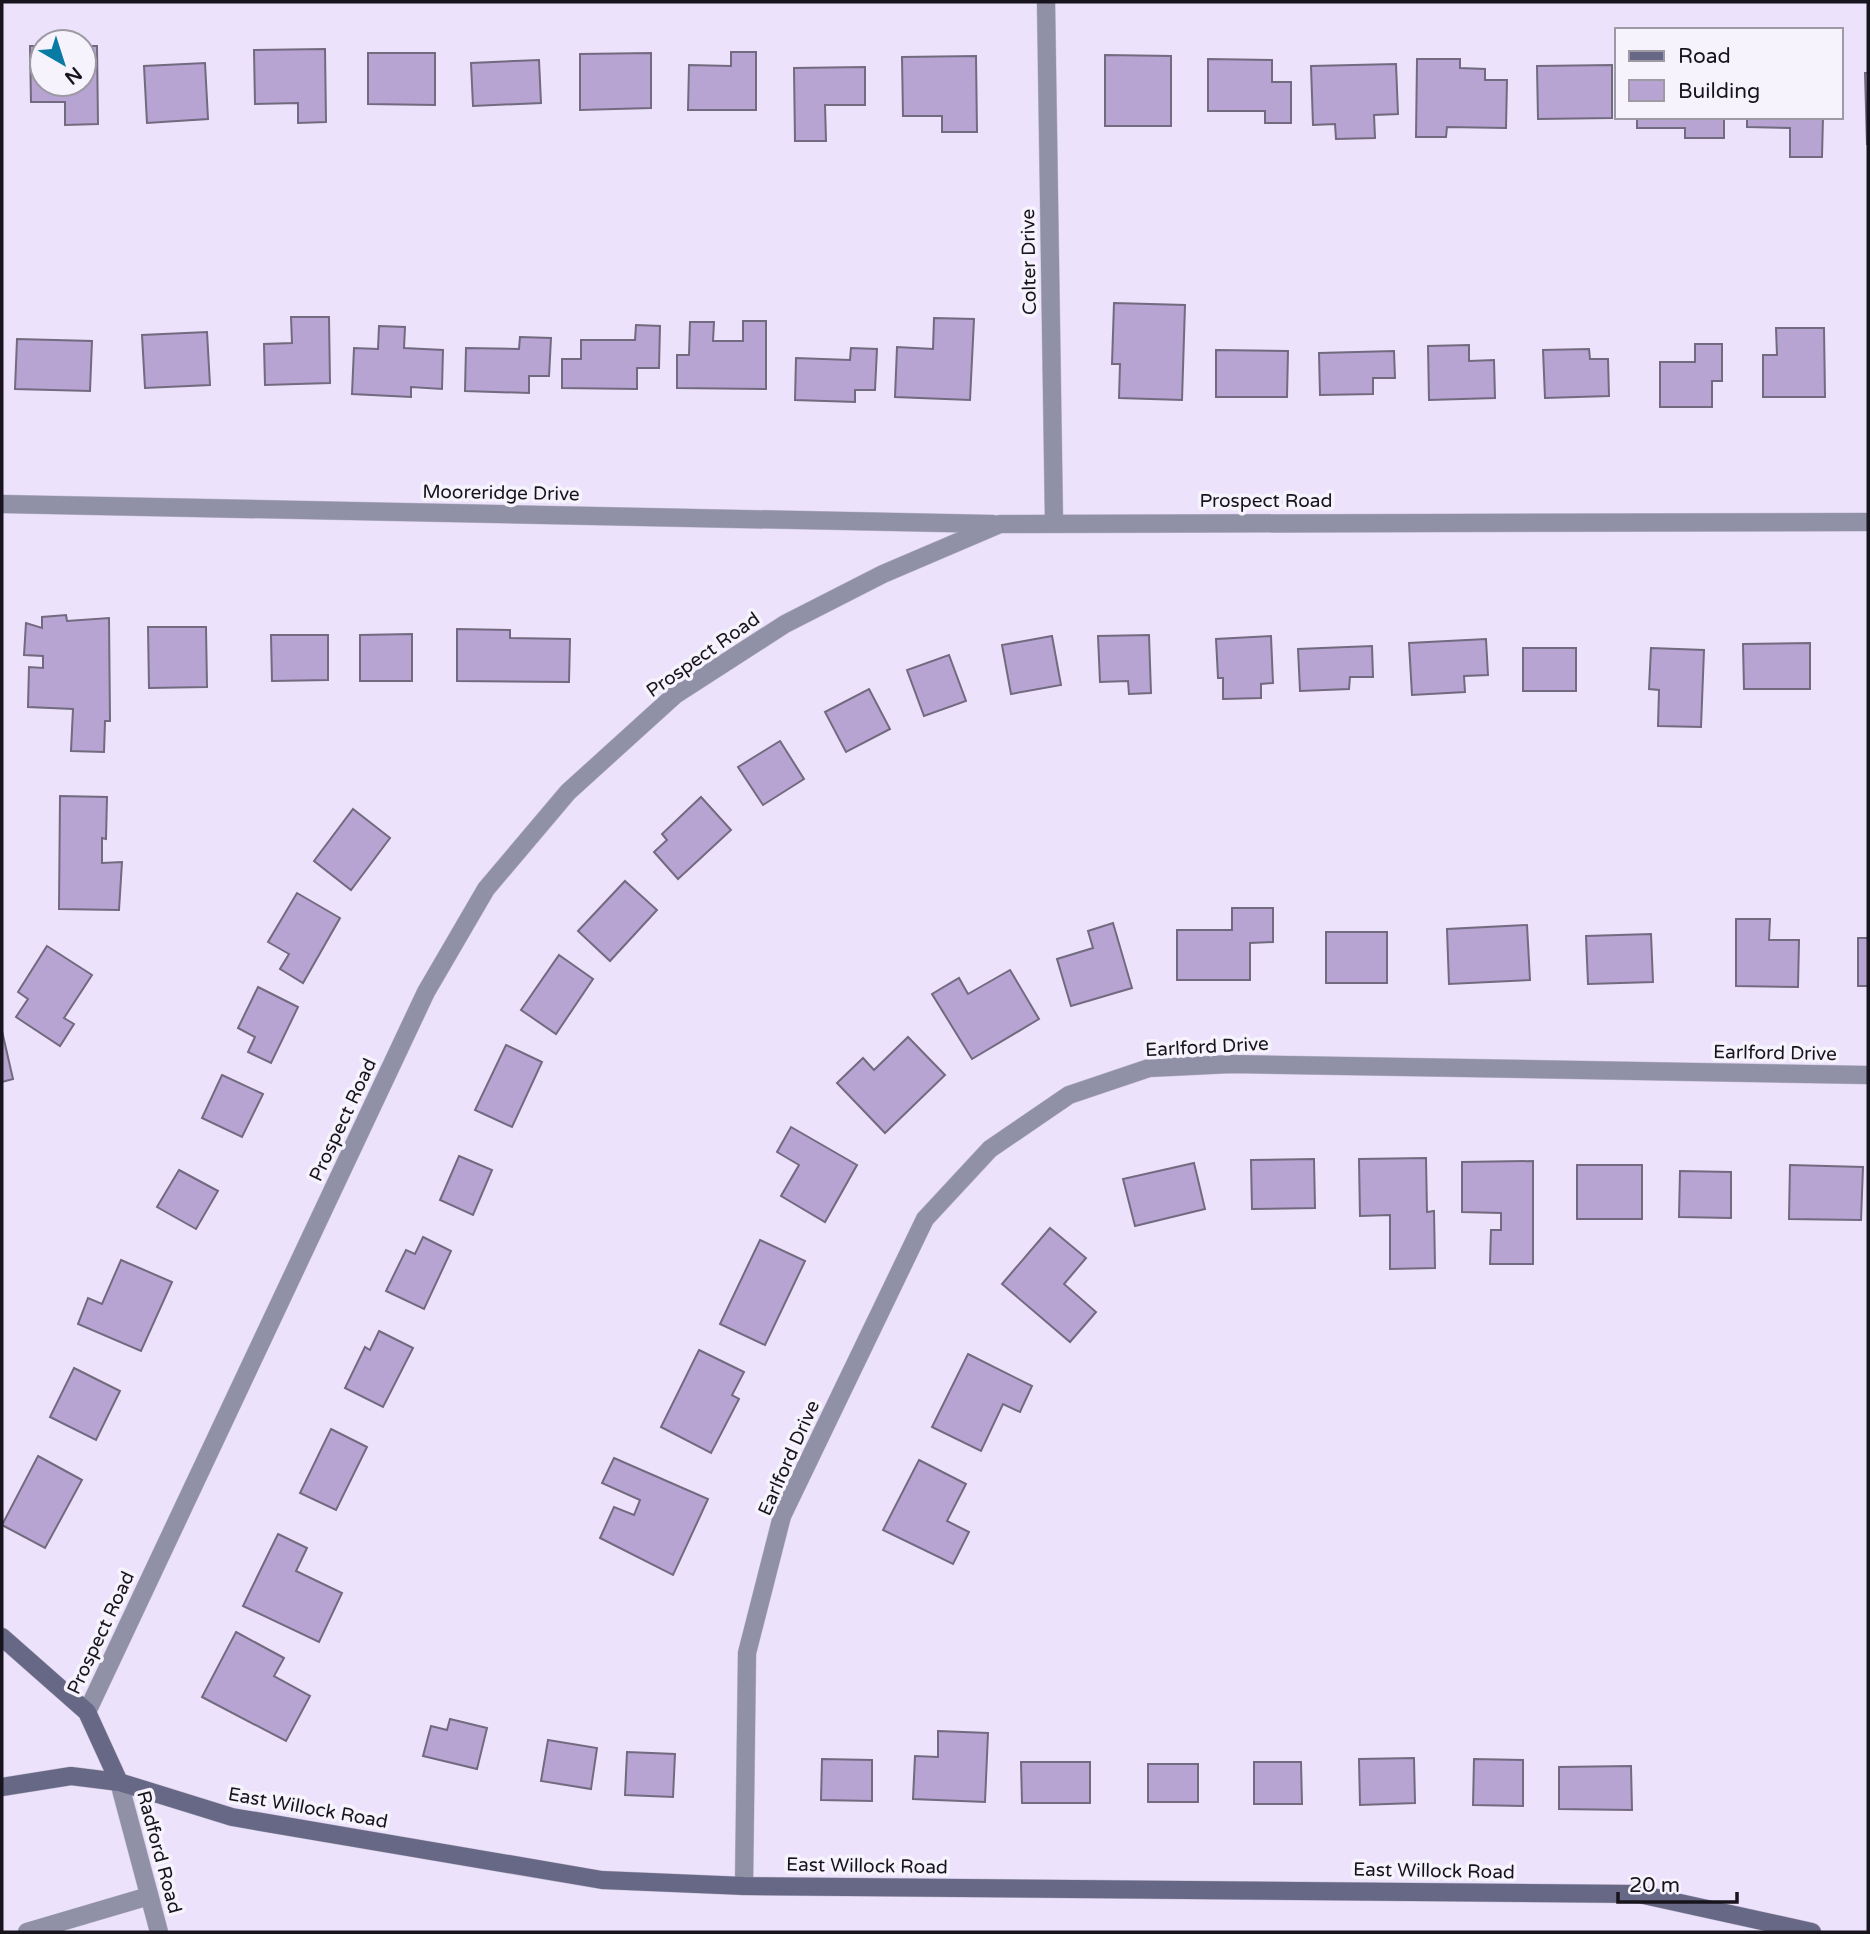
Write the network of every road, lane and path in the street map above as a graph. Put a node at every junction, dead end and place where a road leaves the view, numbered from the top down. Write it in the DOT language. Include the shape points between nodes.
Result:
graph roads {
  1 [pos="1046,2"];
  2 [pos="2,505"];
  3 [pos="1054,522"];
  4 [pos="1868,522"];
  5 [pos="1000,524"];
  6 [pos="1868,1075"];
  7 [pos="2,1637"];
  8 [pos="87,1712"];
  9 [pos="119,1782"];
  10 [pos="2,1787"];
  11 [pos="744,1886"];
  12 [pos="149,1896"];
  13 [pos="26,1932"];
  14 [pos="159,1932"];
  15 [pos="1811,1932"];
  1 -- 3 [label="street, Colter Drive"];
  2 -- 5 [label="street, Mooreridge Drive"];
  3 -- 4 [label="street, Prospect Road"];
  3 -- 5 [label="street, Prospect Road"];
  5 -- 8 [label="street, Prospect Road" via="883,574 785,624 675,695 568,792 486,889 426,992"];
  6 -- 11 [label="street, Earlford Drive" via="1232,1063 1149,1068 1069,1095 990,1149 925,1219 782,1516 747,1653"];
  7 -- 8 [label="street"];
  8 -- 9 [label="street"];
  9 -- 10 [label="street" via="71,1776"];
  9 -- 11 [label="street, East Willock Road" via="232,1817 589,1877"];
  9 -- 12 [label="street, Radford Road"];
  11 -- 15 [label="street, East Willock Road" via="1639,1894"];
  12 -- 13 [label="street"];
  12 -- 14 [label="street, Radford Road"];
}
